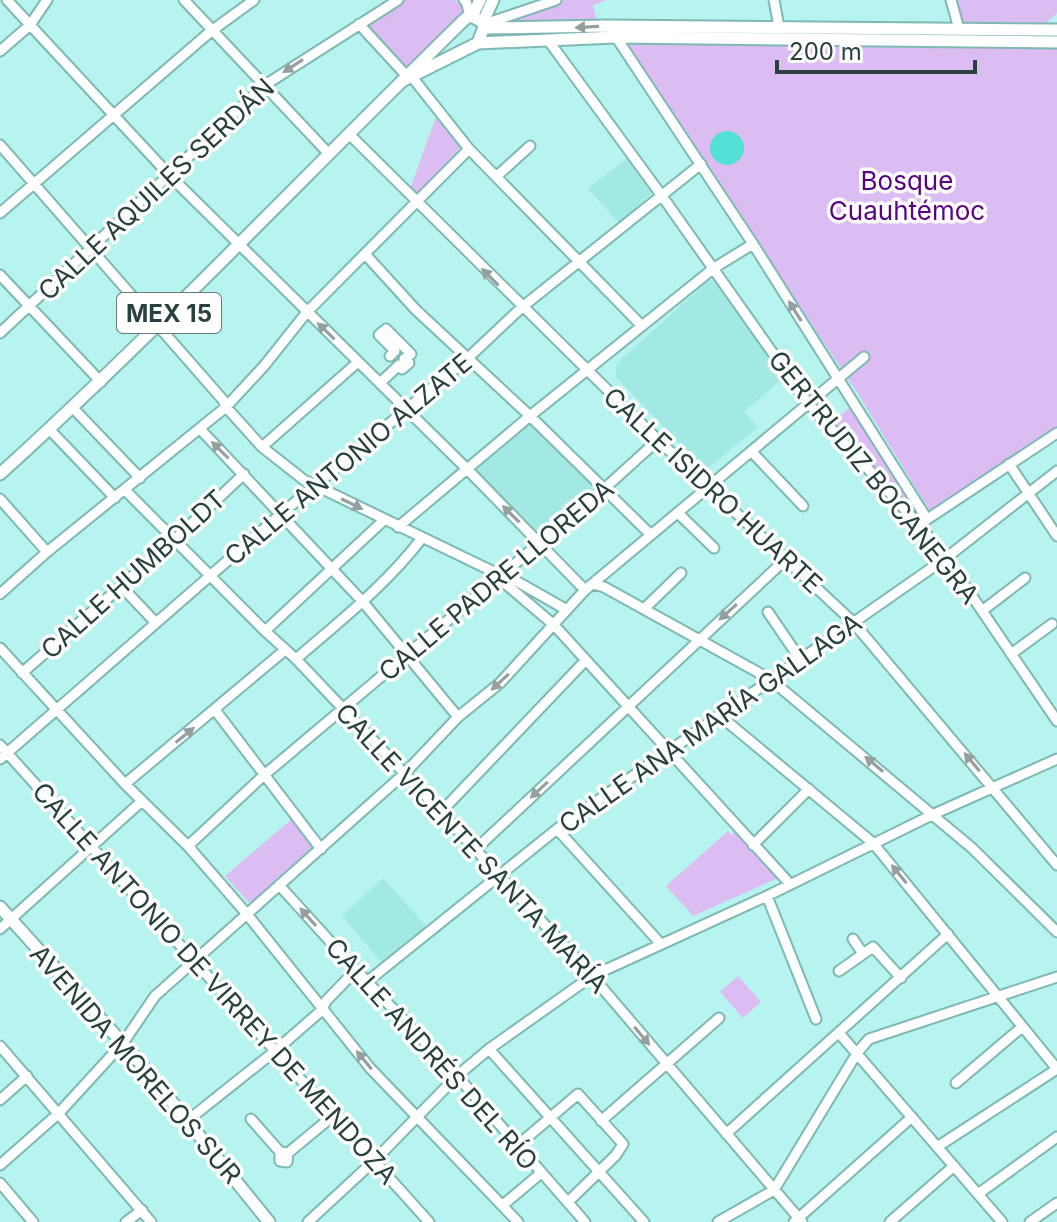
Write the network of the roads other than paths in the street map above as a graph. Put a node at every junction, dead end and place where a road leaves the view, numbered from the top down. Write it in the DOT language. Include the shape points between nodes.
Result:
graph roads {
  1 [pos="7,0"];
  2 [pos="47,0"];
  3 [pos="184,0"];
  4 [pos="254,0"];
  5 [pos="398,0"];
  6 [pos="464,0"];
  7 [pos="480,0"];
  8 [pos="493,0"];
  9 [pos="556,0"];
  10 [pos="774,0"];
  11 [pos="951,0"];
  12 [pos="1057,18"];
  13 [pos="479,21"];
  14 [pos="359,24"];
  15 [pos="30,25"];
  16 [pos="779,27"];
  17 [pos="959,29"];
  18 [pos="1052,30"];
  19 [pos="212,31"];
  20 [pos="616,37"];
  21 [pos="548,40"];
  22 [pos="1057,42"];
  23 [pos="478,43"];
  24 [pos="0,51"];
  25 [pos="408,77"];
  26 [pos="263,87"];
  27 [pos="114,113"];
  28 [pos="349,134"];
  29 [pos="0,145"];
  30 [pos="530,146"];
  31 [pos="469,149"];
  32 [pos="329,154"];
  33 [pos="701,164"];
  34 [pos="169,174"];
  35 [pos="497,176"];
  36 [pos="33,185"];
  37 [pos="662,196"];
  38 [pos="417,202"];
  39 [pos="0,213"];
  40 [pos="238,244"];
  41 [pos="753,244"];
  42 [pos="92,249"];
  43 [pos="365,254"];
  44 [pos="581,262"];
  45 [pos="714,268"];
  46 [pos="0,275"];
  47 [pos="29,306"];
  48 [pos="521,308"];
  49 [pos="307,312"];
  50 [pos="158,324"];
  51 [pos="642,326"];
  52 [pos="0,333"];
  53 [pos="390,356"];
  54 [pos="864,357"];
  55 [pos="468,358"];
  56 [pos="358,362"];
  57 [pos="586,371"];
  58 [pos="837,377"];
  59 [pos="101,382"];
  60 [pos="380,383"];
  61 [pos="808,403"];
  62 [pos="226,407"];
  63 [pos="73,408"];
  64 [pos="406,411"];
  65 [pos="530,416"];
  66 [pos="49,429"];
  67 [pos="200,429"];
  68 [pos="1057,433"];
  69 [pos="658,440"];
  70 [pos="262,447"];
  71 [pos="751,451"];
  72 [pos="1009,464"];
  73 [pos="468,470"];
  74 [pos="1057,471"];
  75 [pos="0,474"];
  76 [pos="244,474"];
  77 [pos="140,478"];
  78 [pos="315,486"];
  79 [pos="605,488"];
  80 [pos="710,488"];
  81 [pos="125,490"];
  82 [pos="1029,492"];
  83 [pos="115,498"];
  84 [pos="0,499"];
  85 [pos="803,506"];
  86 [pos="678,513"];
  87 [pos="281,514"];
  88 [pos="384,520"];
  89 [pos="923,522"];
  90 [pos="398,527"];
  91 [pos="651,535"];
  92 [pos="1057,536"];
  93 [pos="422,538"];
  94 [pos="174,540"];
  95 [pos="540,543"];
  96 [pos="714,548"];
  97 [pos="47,552"];
  98 [pos="946,558"];
  99 [pos="786,559"];
  100 [pos="333,570"];
  101 [pos="681,573"];
  102 [pos="497,574"];
  103 [pos="210,576"];
  104 [pos="1025,578"];
  105 [pos="122,587"];
  106 [pos="588,587"];
  107 [pos="0,594"];
  108 [pos="363,602"];
  109 [pos="644,609"];
  110 [pos="567,610"];
  111 [pos="982,611"];
  112 [pos="768,612"];
  113 [pos="853,622"];
  114 [pos="156,623"];
  115 [pos="1052,624"];
  116 [pos="554,625"];
  117 [pos="265,631"];
  118 [pos="700,638"];
  119 [pos="0,648"];
  120 [pos="285,650"];
  121 [pos="1011,654"];
  122 [pos="408,656"];
  123 [pos="296,659"];
  124 [pos="800,659"];
  125 [pos="586,660"];
  126 [pos="22,673"];
  127 [pos="770,679"];
  128 [pos="628,706"];
  129 [pos="344,709"];
  130 [pos="215,710"];
  131 [pos="56,711"];
  132 [pos="719,715"];
  133 [pos="458,717"];
  134 [pos="1057,721"];
  135 [pos="668,749"];
  136 [pos="2,752"];
  137 [pos="1057,759"];
  138 [pos="405,773"];
  139 [pos="263,776"];
  140 [pos="125,784"];
  141 [pos="809,789"];
  142 [pos="994,789"];
  143 [pos="142,801"];
  144 [pos="441,812"];
  145 [pos="934,814"];
  146 [pos="557,829"];
  147 [pos="873,843"];
  148 [pos="753,845"];
  149 [pos="92,846"];
  150 [pos="188,846"];
  151 [pos="321,849"];
  152 [pos="476,849"];
  153 [pos="1057,865"];
  154 [pos="499,874"];
  155 [pos="790,884"];
  156 [pos="279,885"];
  157 [pos="767,896"];
  158 [pos="0,907"];
  159 [pos="248,912"];
  160 [pos="11,919"];
  161 [pos="0,929"];
  162 [pos="1057,932"];
  163 [pos="948,934"];
  164 [pos="853,939"];
  165 [pos="660,943"];
  166 [pos="863,954"];
  167 [pos="195,960"];
  168 [pos="356,970"];
  169 [pos="839,971"];
  170 [pos="592,976"];
  171 [pos="1057,977"];
  172 [pos="901,978"];
  173 [pos="368,981"];
  174 [pos="997,996"];
  175 [pos="322,1010"];
  176 [pos="719,1018"];
  177 [pos="816,1019"];
  178 [pos="1022,1027"];
  179 [pos="839,1033"];
  180 [pos="123,1043"];
  181 [pos="0,1046"];
  182 [pos="489,1049"];
  183 [pos="275,1051"];
  184 [pos="857,1053"];
  185 [pos="666,1064"];
  186 [pos="1057,1069"];
  187 [pos="27,1076"];
  188 [pos="457,1076"];
  189 [pos="956,1083"];
  190 [pos="0,1100"];
  191 [pos="59,1113"];
  192 [pos="334,1115"];
  193 [pos="417,1117"];
  194 [pos="912,1117"];
  195 [pos="548,1118"];
  196 [pos="251,1119"];
  197 [pos="187,1121"];
  198 [pos="601,1121"];
  199 [pos="726,1134"];
  200 [pos="1057,1137"];
  201 [pos="517,1146"];
  202 [pos="937,1147"];
  203 [pos="375,1160"];
  204 [pos="0,1165"];
  205 [pos="954,1166"];
  206 [pos="598,1172"];
  207 [pos="541,1173"];
  208 [pos="0,1183"];
  209 [pos="774,1190"];
  210 [pos="978,1194"];
  211 [pos="568,1202"];
  212 [pos="1057,1203"];
  213 [pos="503,1205"];
  214 [pos="142,1210"];
  215 [pos="895,1220"];
  216 [pos="798,1221"];
  217 [pos="33,1222"];
  218 [pos="126,1222"];
  219 [pos="151,1222"];
  220 [pos="269,1222"];
  221 [pos="308,1222"];
  222 [pos="429,1222"];
  223 [pos="518,1222"];
  224 [pos="585,1222"];
  225 [pos="644,1222"];
  226 [pos="718,1222"];
  227 [pos="1002,1222"];
  228 [pos="1030,1222"];
  1 -- 15 [label="street"];
  2 -- 15 [label="street"];
  3 -- 19 [label="street"];
  4 -- 19 [label="street"];
  5 -- 14 [label="street, CALLE AQUILES SERDÁN"];
  6 -- 13 [label="street"];
  7 -- 13 [label="main road"];
  8 -- 13 [label="main road"];
  9 -- 13 [label="street"];
  10 -- 16 [label="street"];
  11 -- 17 [label="street"];
  12 -- 18 [label="main road"];
  16 -- 13 [label="main road, one-way"];
  13 -- 23 [label="main road"];
  13 -- 25 [label="main road, MEX 15"];
  14 -- 25 [label="street"];
  14 -- 26 [label="street, CALLE AQUILES SERDÁN, one-way"];
  15 -- 24 [label="street"];
  15 -- 27 [label="street"];
  16 -- 17 [label="main road"];
  17 -- 18 [label="main road"];
  19 -- 26 [label="street"];
  19 -- 27 [label="street"];
  20 -- 21 [label="main road, MEX 15"];
  20 -- 22 [label="main road, MEX 15"];
  20 -- 33 [label="street"];
  21 -- 23 [label="main road, MEX 15"];
  21 -- 37 [label="street, GERTRUDIZ BOCANEGRA"];
  23 -- 25 [label="main road, MEX 15"];
  25 -- 28 [label="main road, MEX 15"];
  25 -- 31 [label="street"];
  26 -- 32 [label="street"];
  26 -- 34 [label="street, CALLE AQUILES SERDÁN"];
  27 -- 34 [label="street"];
  27 -- 36 [label="street"];
  28 -- 32 [label="main road, MEX 15"];
  28 -- 38 [label="street, CALLE ISIDRO HUARTE"];
  29 -- 36 [label="street"];
  30 -- 35 [label="street"];
  31 -- 35 [label="street"];
  31 -- 38 [label="street"];
  32 -- 40 [label="main road, MEX 15"];
  33 -- 37 [label="street, CALLE ANTONIO ALZATE"];
  33 -- 41 [label="street"];
  34 -- 40 [label="street"];
  34 -- 42 [label="street, CALLE AQUILES SERDÁN"];
  35 -- 44 [label="street"];
  36 -- 39 [label="street"];
  36 -- 42 [label="street"];
  37 -- 44 [label="street, CALLE ANTONIO ALZATE"];
  37 -- 45 [label="street, GERTRUDIZ BOCANEGRA"];
  38 -- 43 [label="street"];
  48 -- 38 [label="street, CALLE ISIDRO HUARTE, one-way"];
  40 -- 49 [label="street"];
  40 -- 50 [label="main road, MEX 15"];
  41 -- 45 [label="street"];
  58 -- 41 [label="street, one-way"];
  42 -- 47 [label="street, CALLE AQUILES SERDÁN"];
  42 -- 50 [label="street"];
  43 -- 49 [label="street"];
  43 -- 55 [label="street"];
  44 -- 48 [label="street, CALLE ANTONIO ALZATE"];
  44 -- 51 [label="street"];
  45 -- 51 [label="street"];
  45 -- 61 [label="street, GERTRUDIZ BOCANEGRA"];
  46 -- 47 [label="street"];
  47 -- 52 [label="street, CALLE AQUILES SERDÁN"];
  47 -- 59 [label="street"];
  48 -- 55 [label="street, CALLE ANTONIO ALZATE"];
  48 -- 57 [label="street, CALLE ISIDRO HUARTE"];
  56 -- 49 [label="street, one-way"];
  49 -- 62 [label="street"];
  50 -- 59 [label="main road, MEX 15"];
  50 -- 62 [label="street"];
  51 -- 57 [label="street"];
  53 -- 60 [label="street" via="395,351 379,335 386,329 411,354 404,359 409,363 402,369 399,365"];
  54 -- 58 [label="street"];
  55 -- 64 [label="street, CALLE ANTONIO ALZATE"];
  55 -- 65 [label="street"];
  56 -- 60 [label="street"];
  56 -- 70 [label="street"];
  57 -- 65 [label="street"];
  57 -- 69 [label="street, CALLE ISIDRO HUARTE"];
  58 -- 61 [label="street"];
  58 -- 89 [label="street"];
  59 -- 63 [label="main road, MEX 15"];
  60 -- 64 [label="street"];
  61 -- 71 [label="street"];
  61 -- 89 [label="street, GERTRUDIZ BOCANEGRA"];
  62 -- 67 [label="street"];
  62 -- 70 [label="street"];
  63 -- 66 [label="main road, MEX 15"];
  63 -- 77 [label="street"];
  64 -- 73 [label="street"];
  64 -- 78 [label="street, CALLE ANTONIO ALZATE"];
  65 -- 73 [label="street"];
  65 -- 79 [label="street"];
  66 -- 75 [label="main road, MEX 15"];
  66 -- 83 [label="street"];
  76 -- 67 [label="street, one-way"];
  67 -- 77 [label="street"];
  68 -- 72 [label="street"];
  69 -- 79 [label="street, CALLE PADRE LLOREDA"];
  69 -- 80 [label="street, CALLE ISIDRO HUARTE"];
  70 -- 78 [label="street"];
  71 -- 80 [label="street"];
  71 -- 85 [label="street"];
  72 -- 82 [label="street"];
  72 -- 89 [label="street"];
  73 -- 90 [label="street"];
  95 -- 73 [label="street, one-way"];
  74 -- 82 [label="street, CALLE ANA MARÍA GALLAGA"];
  76 -- 87 [label="street"];
  76 -- 94 [label="street, CALLE HUMBOLDT"];
  77 -- 81 [label="street"];
  78 -- 87 [label="street, CALLE ANTONIO ALZATE"];
  78 -- 88 [label="street, one-way"];
  79 -- 91 [label="street"];
  79 -- 95 [label="street, CALLE PADRE LLOREDA"];
  80 -- 86 [label="street"];
  80 -- 99 [label="street, CALLE ISIDRO HUARTE"];
  81 -- 83 [label="street"];
  81 -- 94 [label="street, CALLE VICENTE SANTA MARÍA"];
  82 -- 92 [label="street"];
  82 -- 98 [label="street, CALLE ANA MARÍA GALLAGA"];
  83 -- 97 [label="street"];
  84 -- 97 [label="street"];
  86 -- 91 [label="street"];
  86 -- 96 [label="street"];
  87 -- 100 [label="street"];
  87 -- 103 [label="street, CALLE ANTONIO ALZATE"];
  88 -- 90 [label="street"];
  88 -- 100 [label="street"];
  89 -- 98 [label="street, GERTRUDIZ BOCANEGRA"];
  90 -- 93 [label="street"];
  91 -- 106 [label="street"];
  93 -- 102 [label="street"];
  93 -- 108 [label="street"];
  94 -- 103 [label="street, CALLE VICENTE SANTA MARÍA"];
  94 -- 105 [label="street, CALLE HUMBOLDT"];
  95 -- 102 [label="street, CALLE PADRE LLOREDA"];
  95 -- 106 [label="street"];
  97 -- 107 [label="street"];
  98 -- 111 [label="street, GERTRUDIZ BOCANEGRA"];
  98 -- 113 [label="street, CALLE ANA MARÍA GALLAGA"];
  99 -- 113 [label="street, CALLE ISIDRO HUARTE"];
  99 -- 118 [label="street, one-way"];
  100 -- 108 [label="street"];
  100 -- 117 [label="street"];
  101 -- 109 [label="street"];
  102 -- 110 [label="street"];
  102 -- 116 [label="street"];
  102 -- 122 [label="street, CALLE PADRE LLOREDA"];
  103 -- 114 [label="street, CALLE ANTONIO ALZATE"];
  103 -- 117 [label="street, CALLE VICENTE SANTA MARÍA"];
  104 -- 111 [label="street"];
  105 -- 114 [label="street"];
  105 -- 126 [label="street, CALLE HUMBOLDT"];
  106 -- 109 [label="street" via="599,585"];
  106 -- 110 [label="street"];
  108 -- 122 [label="street"];
  108 -- 123 [label="street"];
  109 -- 118 [label="street"];
  110 -- 116 [label="street"];
  111 -- 121 [label="street, GERTRUDIZ BOCANEGRA"];
  112 -- 124 [label="street"];
  113 -- 124 [label="street, CALLE ANA MARÍA GALLAGA"];
  142 -- 113 [label="street, CALLE ISIDRO HUARTE, one-way"];
  114 -- 131 [label="street, CALLE ANTONIO ALZATE"];
  115 -- 121 [label="street"];
  116 -- 125 [label="street"];
  116 -- 133 [label="street, one-way" via="500,683"];
  117 -- 120 [label="street, CALLE VICENTE SANTA MARÍA"];
  118 -- 127 [label="street"];
  118 -- 128 [label="street"];
  119 -- 126 [label="street"];
  120 -- 123 [label="street, CALLE VICENTE SANTA MARÍA"];
  120 -- 130 [label="street"];
  121 -- 134 [label="street, GERTRUDIZ BOCANEGRA"];
  122 -- 129 [label="street, CALLE PADRE LLOREDA"];
  122 -- 133 [label="street"];
  123 -- 129 [label="street, CALLE VICENTE SANTA MARÍA"];
  124 -- 127 [label="street, CALLE ANA MARÍA GALLAGA"];
  125 -- 128 [label="street"];
  125 -- 144 [label="street"];
  126 -- 131 [label="street"];
  127 -- 132 [label="street, CALLE ANA MARÍA GALLAGA"];
  145 -- 127 [label="street, one-way"];
  128 -- 135 [label="street"];
  128 -- 152 [label="street, one-way"];
  129 -- 138 [label="street, CALLE VICENTE SANTA MARÍA"];
  129 -- 139 [label="street, CALLE PADRE LLOREDA"];
  130 -- 139 [label="street"];
  140 -- 130 [label="street, one-way"];
  131 -- 136 [label="street, CALLE ANTONIO ALZATE"];
  131 -- 140 [label="street"];
  132 -- 135 [label="street, CALLE ANA MARÍA GALLAGA"];
  132 -- 141 [label="street"];
  133 -- 138 [label="street"];
  135 -- 146 [label="street, CALLE ANA MARÍA GALLAGA"];
  135 -- 148 [label="street"];
  136 -- 149 [label="street, CALLE ANTONIO DE VIRREY DE MENDOZA"];
  137 -- 142 [label="street"];
  138 -- 144 [label="street, CALLE VICENTE SANTA MARÍA"];
  138 -- 151 [label="street"];
  139 -- 150 [label="street, CALLE PADRE LLOREDA"];
  139 -- 151 [label="street"];
  140 -- 143 [label="street"];
  141 -- 147 [label="street"];
  141 -- 148 [label="street"];
  142 -- 145 [label="street"];
  142 -- 153 [label="street, CALLE ISIDRO HUARTE"];
  143 -- 149 [label="street"];
  143 -- 150 [label="street"];
  144 -- 152 [label="street, CALLE VICENTE SANTA MARÍA"];
  145 -- 147 [label="street"];
  145 -- 162 [label="street"];
  146 -- 154 [label="street, CALLE ANA MARÍA GALLAGA"];
  146 -- 165 [label="street"];
  147 -- 155 [label="street"];
  163 -- 147 [label="street, one-way"];
  148 -- 155 [label="street"];
  149 -- 160 [label="street"];
  149 -- 167 [label="street, CALLE ANTONIO DE VIRREY DE MENDOZA"];
  150 -- 159 [label="street"];
  151 -- 156 [label="street"];
  152 -- 154 [label="street, CALLE VICENTE SANTA MARÍA"];
  154 -- 170 [label="street, CALLE VICENTE SANTA MARÍA"];
  154 -- 173 [label="street, CALLE ANA MARÍA GALLAGA"];
  155 -- 157 [label="street"];
  156 -- 159 [label="street"];
  168 -- 156 [label="street, CALLE ANDRÉS DEL RÍO, one-way"];
  157 -- 165 [label="street"];
  157 -- 177 [label="street"];
  158 -- 160 [label="main road, AVENIDA MORELOS SUR"];
  159 -- 167 [label="street"];
  159 -- 175 [label="street"];
  160 -- 161 [label="street"];
  160 -- 180 [label="main road, AVENIDA MORELOS SUR"];
  163 -- 172 [label="street"];
  163 -- 174 [label="street"];
  164 -- 166 [label="street"];
  165 -- 170 [label="street"];
  166 -- 169 [label="street"];
  166 -- 172 [label="street" via="873,947"];
  167 -- 180 [label="street" via="155,996"];
  167 -- 183 [label="street, CALLE ANTONIO DE VIRREY DE MENDOZA"];
  168 -- 173 [label="street, CALLE ANDRÉS DEL RÍO"];
  168 -- 175 [label="street"];
  170 -- 182 [label="street"];
  170 -- 185 [label="street, CALLE VICENTE SANTA MARÍA, one-way"];
  171 -- 174 [label="street"];
  172 -- 179 [label="street"];
  173 -- 188 [label="street, CALLE ANDRÉS DEL RÍO"];
  174 -- 178 [label="street"];
  174 -- 184 [label="street" via="874,1036"];
  175 -- 183 [label="street"];
  193 -- 175 [label="street, one-way"];
  176 -- 185 [label="street"];
  178 -- 186 [label="street"];
  178 -- 189 [label="street"];
  179 -- 184 [label="street"];
  179 -- 199 [label="street"];
  180 -- 191 [label="street"];
  180 -- 197 [label="main road, AVENIDA MORELOS SUR"];
  181 -- 187 [label="street"];
  182 -- 188 [label="street"];
  182 -- 195 [label="street"];
  183 -- 192 [label="street, CALLE ANTONIO DE VIRREY DE MENDOZA"];
  183 -- 197 [label="street"];
  184 -- 194 [label="street"];
  184 -- 209 [label="street"];
  185 -- 198 [label="street"];
  185 -- 199 [label="street, CALLE VICENTE SANTA MARÍA"];
  186 -- 202 [label="street"];
  187 -- 190 [label="street"];
  187 -- 191 [label="street"];
  188 -- 193 [label="street"];
  188 -- 201 [label="street, CALLE ANDRÉS DEL RÍO"];
  191 -- 204 [label="street"];
  191 -- 214 [label="street"];
  192 -- 196 [label="street" via="284,1153"];
  192 -- 203 [label="street, CALLE ANTONIO DE VIRREY DE MENDOZA"];
  193 -- 203 [label="street"];
  193 -- 213 [label="street"];
  194 -- 202 [label="street"];
  194 -- 216 [label="street"];
  195 -- 198 [label="street" via="578,1094"];
  195 -- 201 [label="street"];
  195 -- 206 [label="street"];
  197 -- 220 [label="main road, AVENIDA MORELOS SUR"];
  198 -- 206 [label="street" via="623,1144"];
  199 -- 209 [label="street, CALLE VICENTE SANTA MARÍA"];
  200 -- 210 [label="street"];
  201 -- 207 [label="street, CALLE ANDRÉS DEL RÍO"];
  202 -- 205 [label="street"];
  203 -- 221 [label="street"];
  203 -- 222 [label="street, CALLE ANTONIO DE VIRREY DE MENDOZA"];
  205 -- 210 [label="street"];
  205 -- 215 [label="street"];
  206 -- 211 [label="street"];
  206 -- 225 [label="street"];
  207 -- 211 [label="street, CALLE ANDRÉS DEL RÍO"];
  207 -- 213 [label="street"];
  208 -- 217 [label="street"];
  209 -- 216 [label="street, CALLE VICENTE SANTA MARÍA"];
  209 -- 226 [label="street"];
  210 -- 227 [label="street"];
  211 -- 224 [label="street, CALLE ANDRÉS DEL RÍO"];
  212 -- 228 [label="street"];
  213 -- 223 [label="street"];
  214 -- 218 [label="street"];
  214 -- 219 [label="street"];
}
